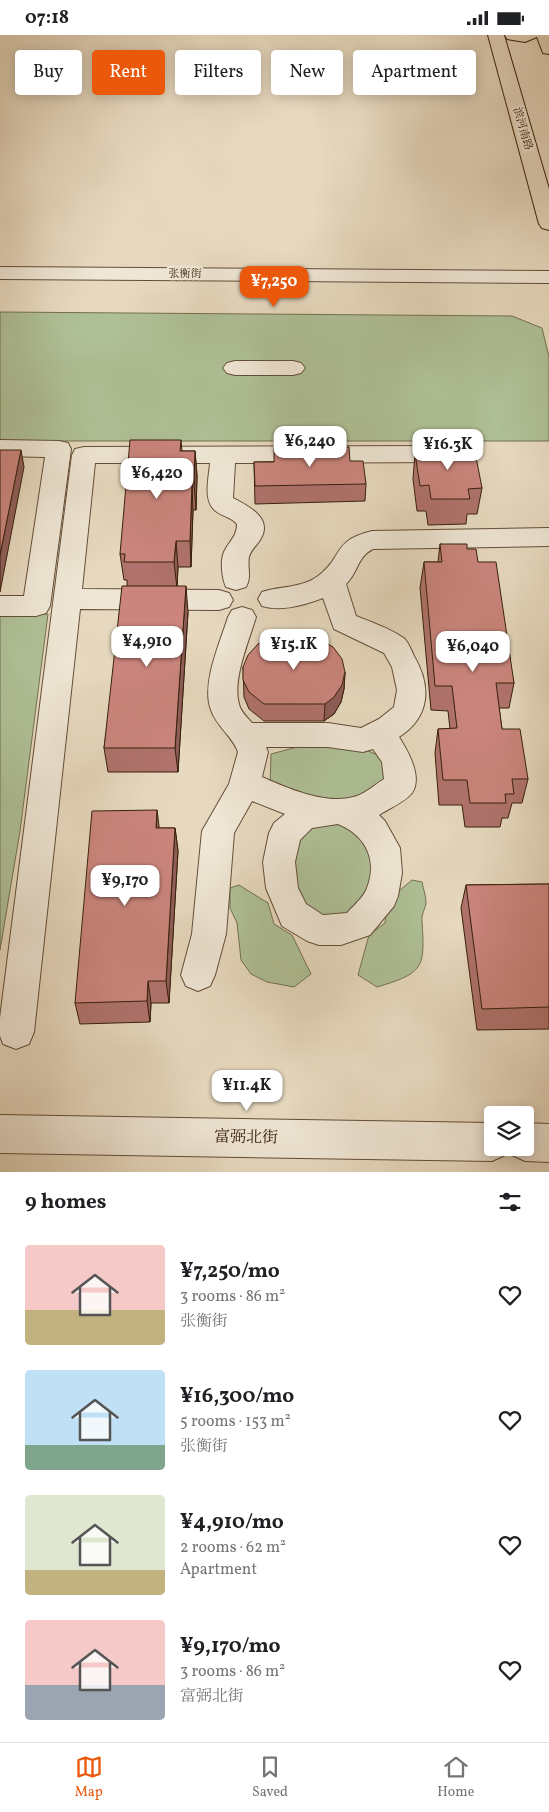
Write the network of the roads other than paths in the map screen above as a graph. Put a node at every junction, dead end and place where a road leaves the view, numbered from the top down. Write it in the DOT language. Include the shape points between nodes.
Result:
graph roads {
  1 [pos="496,35"];
  2 [pos="513,35"];
  3 [pos="530,35"];
  4 [pos="545,35"];
  5 [pos="549,49"];
  6 [pos="549,224"];
  7 [pos="0,273"];
  8 [pos="549,277"];
  9 [pos="0,288"];
  10 [pos="549,292"];
  11 [pos="293,367"];
  12 [pos="235,368"];
  13 [pos="0,449"];
  14 [pos="446,454"];
  15 [pos="223,455"];
  16 [pos="549,537"];
  17 [pos="331,580"];
  18 [pos="66,599"];
  19 [pos="232,599"];
  20 [pos="272,599"];
  21 [pos="0,606"];
  22 [pos="379,733"];
  23 [pos="243,735"];
  24 [pos="244,783"];
  25 [pos="198,975"];
  26 [pos="16,1032"];
  27 [pos="0,1135"];
  28 [pos="484,1142"];
  29 [pos="534,1142"];
  30 [pos="549,1143"];
  1 -- 6 [label="highway, 滨河南路"];
  2 -- 3 [label="highway"];
  4 -- 5 [label="highway"];
  7 -- 8 [label="street, 张衡街"];
  9 -- 10 [label="street, 张衡街"];
  11 -- 12 [label="street"];
  13 -- 21 [label="street" via="59,449 36,605"];
  14 -- 15 [label="street"];
  15 -- 18 [label="street" via="84,455"];
  15 -- 19 [label="street" via="220,499 250,522 250,535 236,555"];
  16 -- 17 [label="street" via="372,540 358,543 340,573"];
  17 -- 20 [label="street" via="315,591"];
  17 -- 22 [label="street" via="344,622 394,645 406,667 412,691 408,712"];
  18 -- 19 [label="street"];
  18 -- 26 [label="street"];
  19 -- 20 [label="street" via="250,617 265,611"];
  19 -- 20 [label="street" via="253,579 267,586"];
  19 -- 23 [label="street" via="222,694 225,710"];
  22 -- 23 [label="street" via="363,739 328,735"];
  22 -- 24 [label="street" via="397,759 400,785 363,809 331,811 282,800"];
  23 -- 24 [label="street" via="253,752"];
  24 -- 25 [label="street" via="218,831 209,934"];
  27 -- 28 [label="street, 富弼北街"];
  29 -- 30 [label="street"];
}
